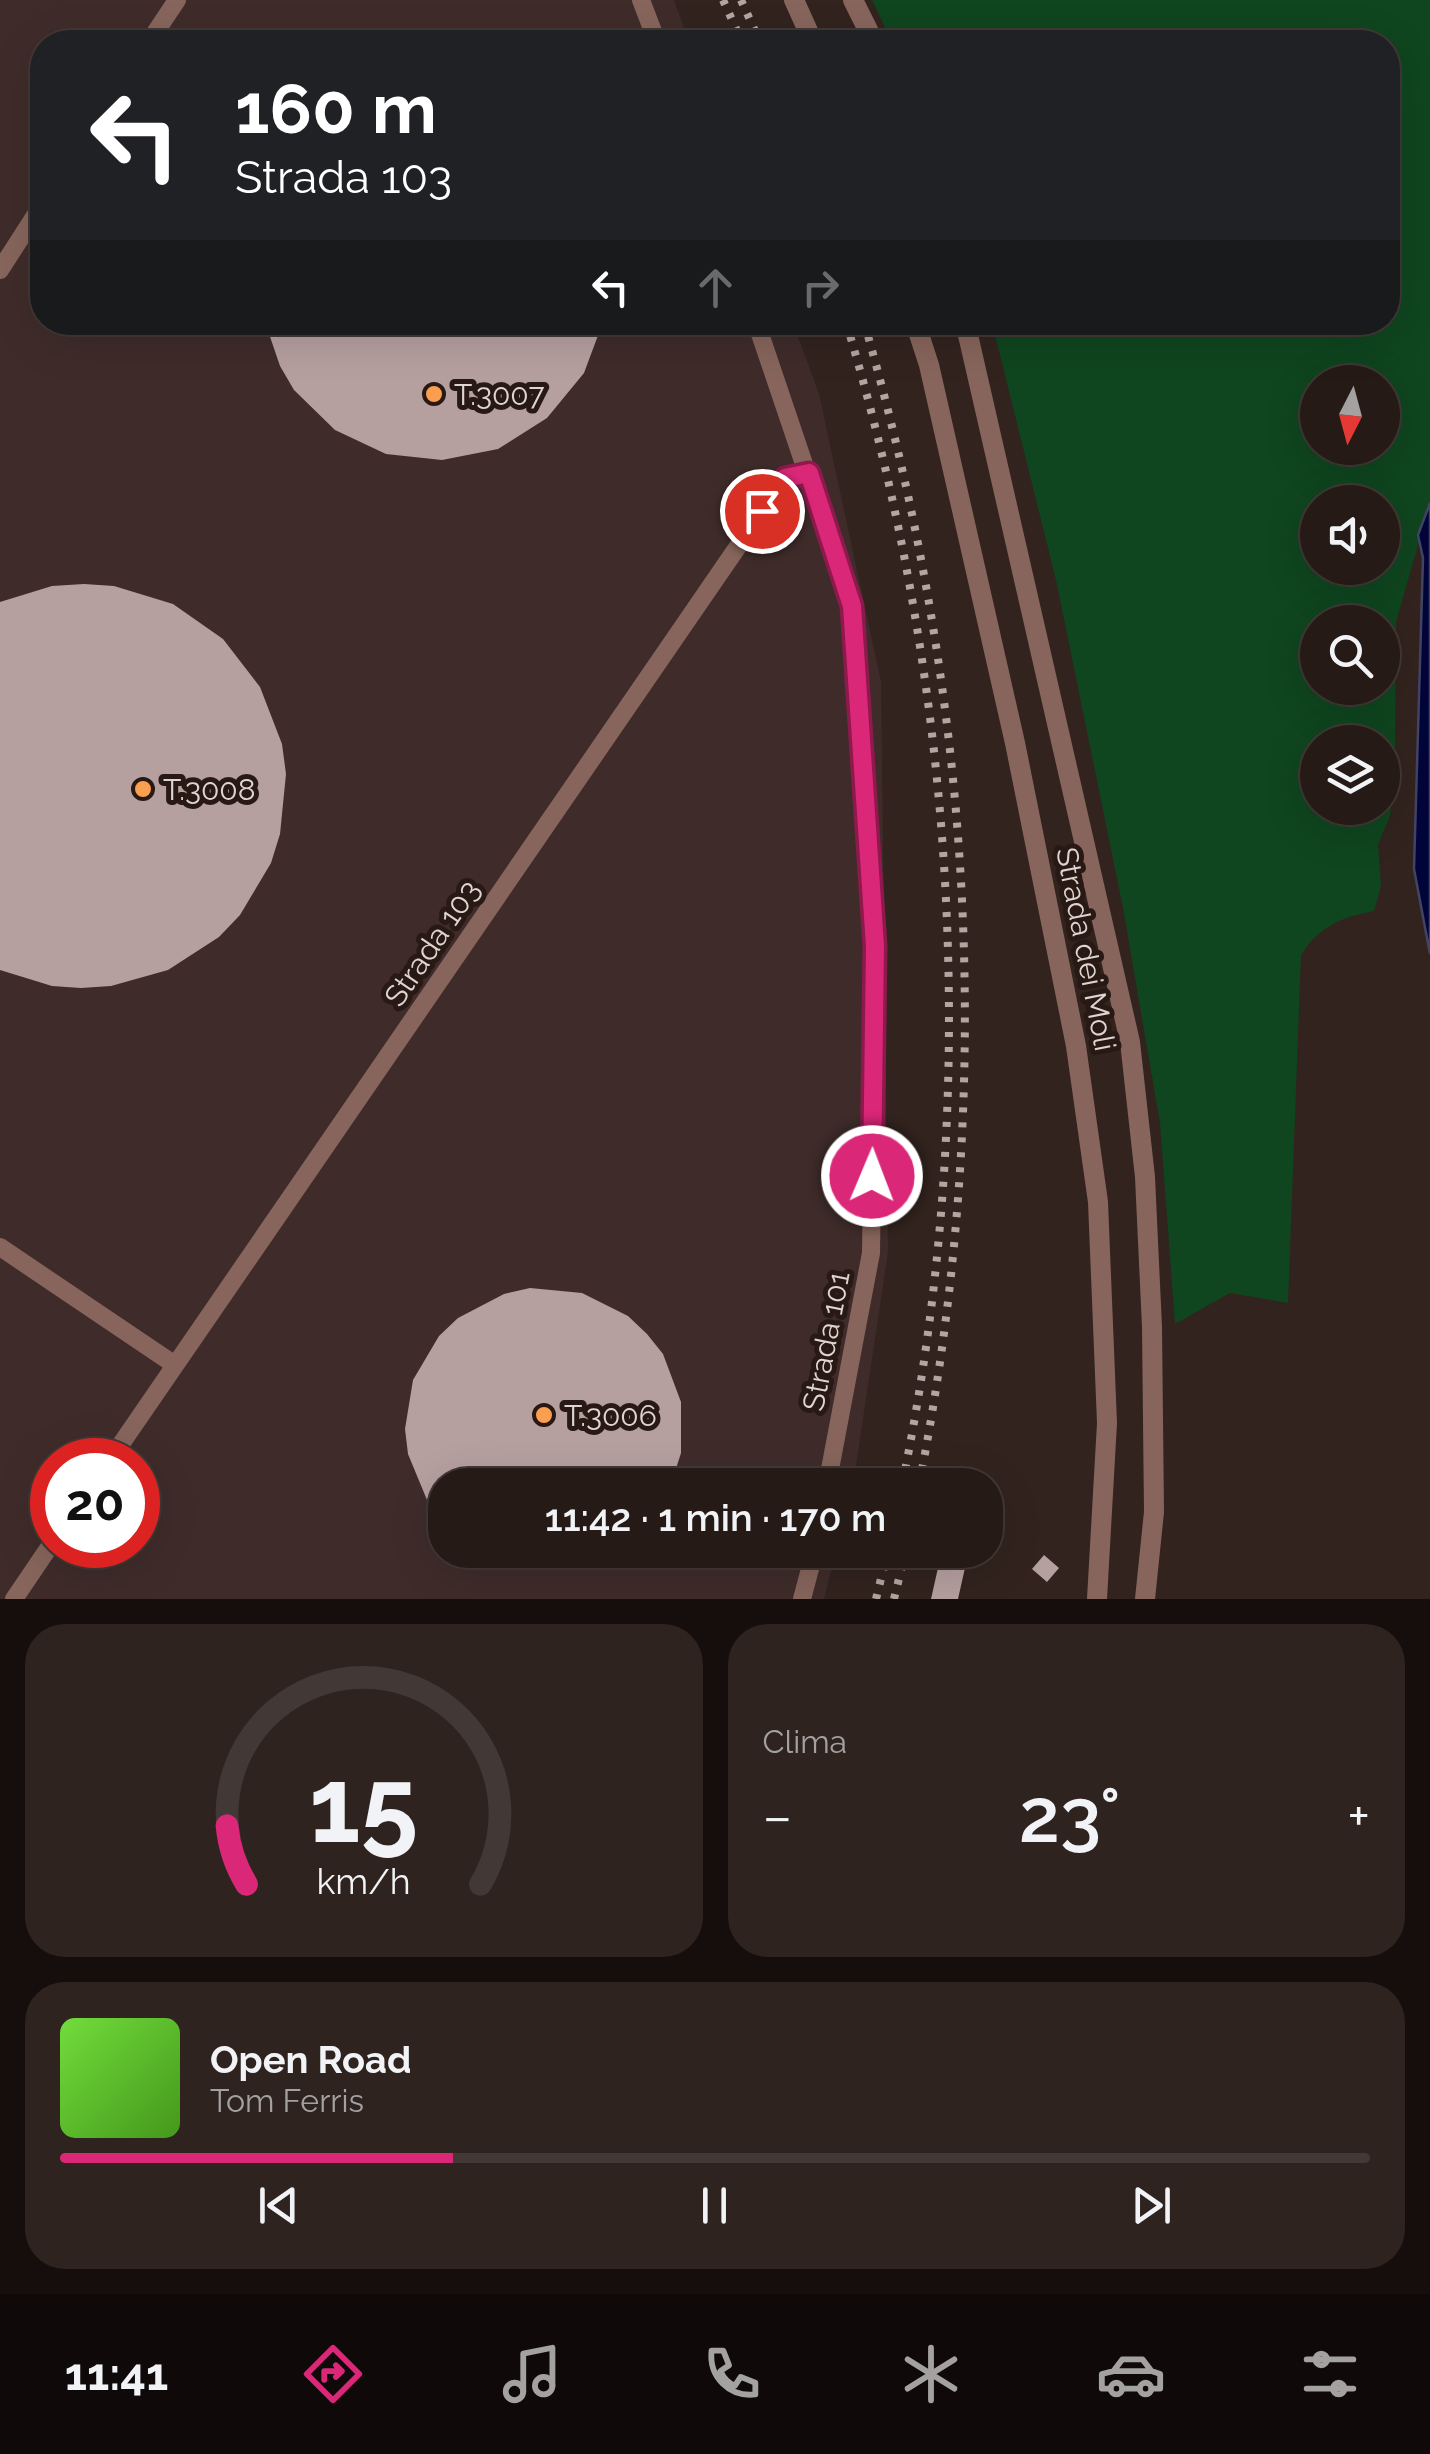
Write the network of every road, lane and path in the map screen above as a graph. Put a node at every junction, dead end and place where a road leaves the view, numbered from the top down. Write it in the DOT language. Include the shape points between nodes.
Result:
graph roads {
  1 [pos="178,0"];
  2 [pos="642,0"];
  3 [pos="794,0"];
  4 [pos="853,0"];
  5 [pos="158,30"];
  6 [pos="653,30"];
  7 [pos="808,30"];
  8 [pos="868,30"];
  9 [pos="30,224"];
  10 [pos="0,270"];
  11 [pos="761,335"];
  12 [pos="919,335"];
  13 [pos="969,335"];
  14 [pos="809,473"];
  15 [pos="0,1247"];
  16 [pos="176,1365"];
  17 [pos="125,1438"];
  18 [pos="830,1468"];
  19 [pos="35,1568"];
  20 [pos="810,1568"];
  21 [pos="14,1599"];
  22 [pos="802,1599"];
  23 [pos="1097,1599"];
  24 [pos="1146,1599"];
  1 -- 5 [label="lane"];
  2 -- 6 [label="lane"];
  3 -- 7 [label="street"];
  4 -- 8 [label="street"];
  9 -- 10 [label="lane"];
  11 -- 14 [label="lane, Strada 101"];
  12 -- 23 [label="street, Strada dei Moli" via="1014,742 1076,1046 1098,1202 1107,1424"];
  13 -- 24 [label="street, Strada dei Moli" via="1130,1042 1152,1327 1154,1512"];
  14 -- 16 [label="lane, Strada 103" via="785,478"];
  14 -- 18 [label="lane, Strada 101" via="852,606 875,946 871,1254"];
  15 -- 16 [label="lane"];
  16 -- 17 [label="lane, Strada 103"];
  19 -- 21 [label="lane"];
  20 -- 22 [label="lane"];
}
